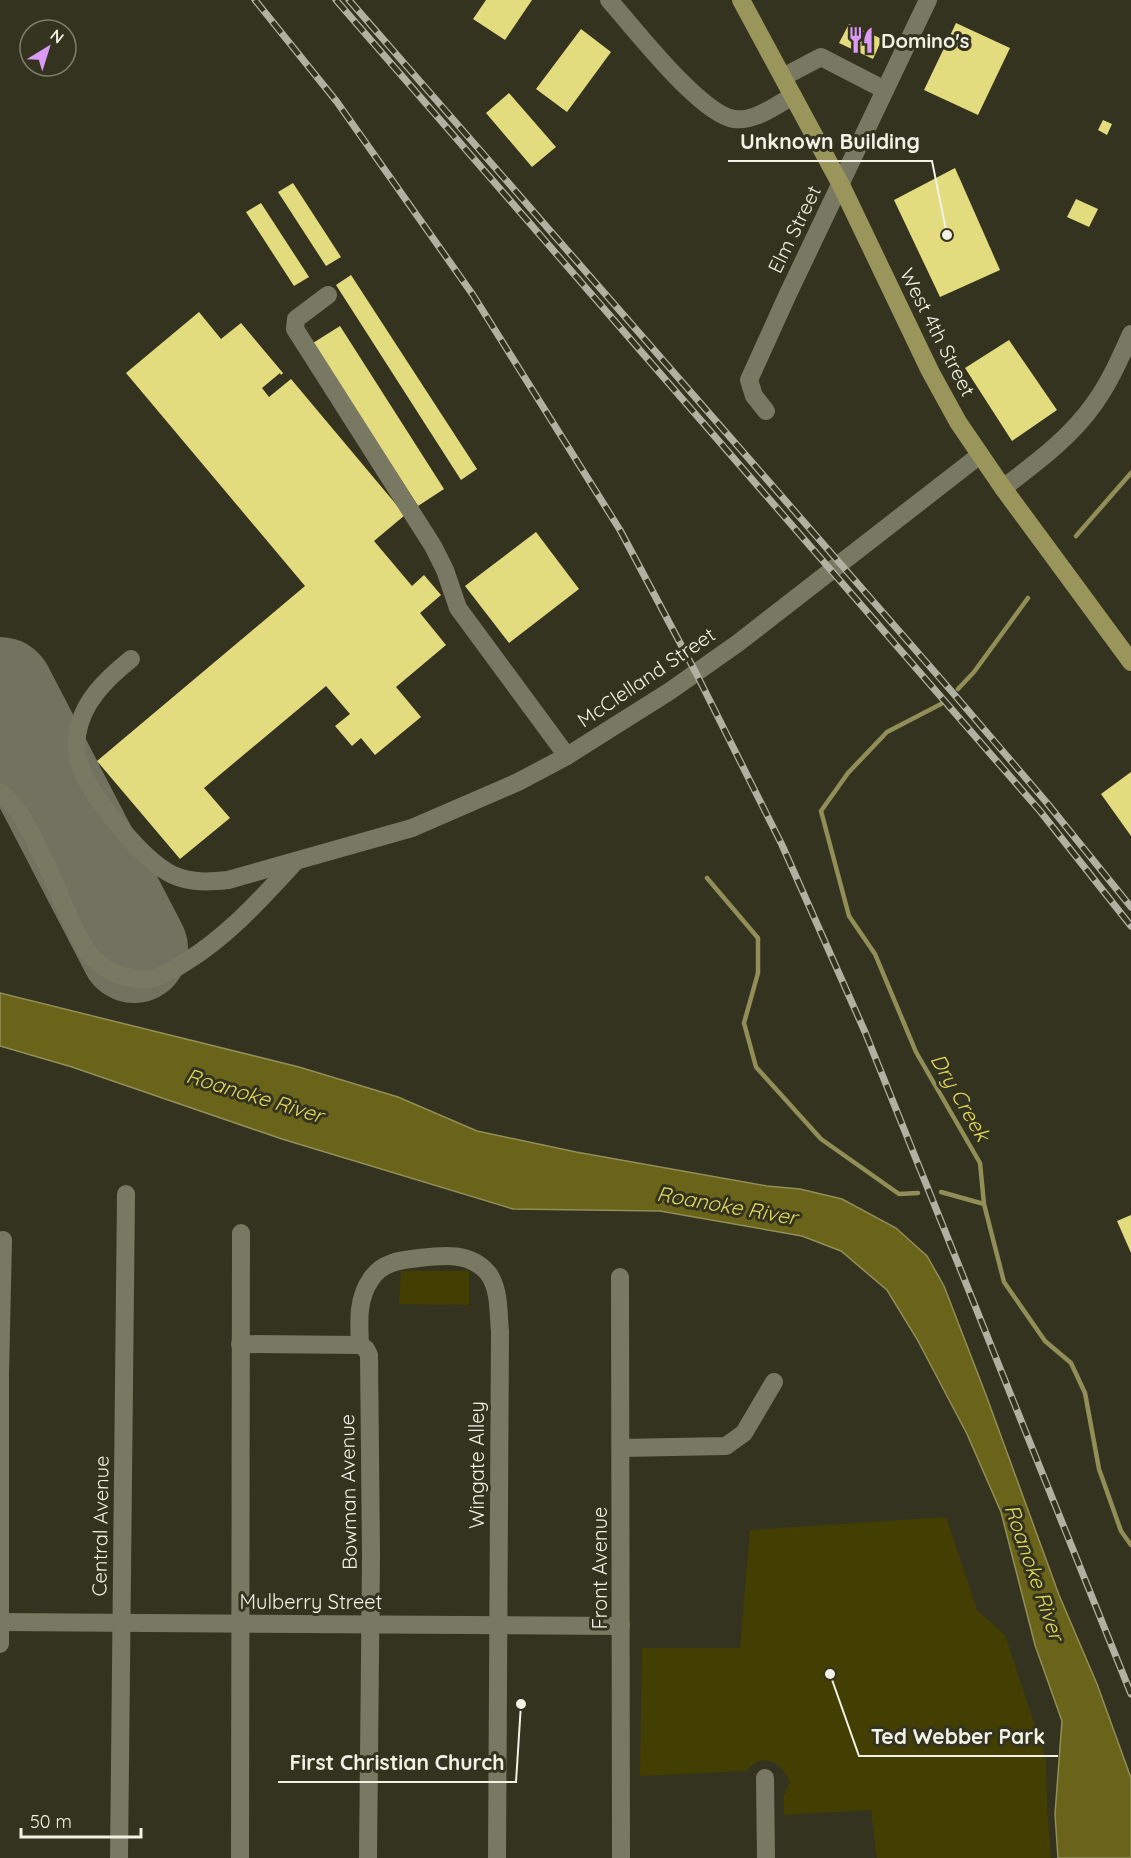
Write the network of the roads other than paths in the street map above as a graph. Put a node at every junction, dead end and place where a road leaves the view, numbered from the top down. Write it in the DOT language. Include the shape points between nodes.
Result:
graph roads {
  1 [pos="609,0"];
  2 [pos="741,0"];
  3 [pos="928,0"];
  4 [pos="783,77"];
  5 [pos="885,90"];
  6 [pos="794,96"];
  7 [pos="841,185"];
  8 [pos="328,295"];
  9 [pos="1131,334"];
  10 [pos="766,411"];
  11 [pos="980,455"];
  12 [pos="1003,488"];
  13 [pos="132,659"];
  14 [pos="1131,662"];
  15 [pos="567,756"];
  16 [pos="0,792"];
  17 [pos="295,862"];
  18 [pos="126,1194"];
  19 [pos="241,1233"];
  20 [pos="3,1240"];
  21 [pos="620,1277"];
  22 [pos="240,1344"];
  23 [pos="360,1345"];
  24 [pos="774,1382"];
  25 [pos="621,1448"];
  26 [pos="0,1622"];
  27 [pos="121,1622"];
  28 [pos="242,1623"];
  29 [pos="371,1624"];
  30 [pos="498,1625"];
  31 [pos="621,1626"];
  32 [pos="0,1644"];
  33 [pos="765,1778"];
  34 [pos="118,1858"];
  35 [pos="240,1858"];
  36 [pos="368,1858"];
  37 [pos="497,1858"];
  38 [pos="621,1858"];
  39 [pos="766,1858"];
  1 -- 6 [label="street" via="683,85 723,116 755,117"];
  2 -- 4 [label="main road, West 4th Street"];
  3 -- 5 [label="street, Elm Street"];
  4 -- 5 [label="street" via="821,57"];
  4 -- 6 [label="main road, West 4th Street"];
  5 -- 7 [label="street, Elm Street"];
  6 -- 7 [label="main road, West 4th Street"];
  7 -- 10 [label="street, Elm Street" via="749,380 754,396"];
  7 -- 11 [label="main road, West 4th Street" via="930,370"];
  8 -- 15 [label="street" via="296,318 295,329 433,546 458,608"];
  9 -- 12 [label="street" via="1109,380 1080,421 1050,452"];
  11 -- 12 [label="main road, West 4th Street"];
  11 -- 15 [label="street, McClelland Street" via="738,643"];
  12 -- 14 [label="main road, West 4th Street"];
  13 -- 17 [label="street, McClelland Street" via="100,687 85,708 76,737 80,767 132,842 172,874 190,880 228,880"];
  15 -- 17 [label="street, McClelland Street" via="412,828"];
  16 -- 17 [label="street" via="22,817 82,944 104,968 128,978 156,978 196,956 263,897"];
  18 -- 27 [label="street, Central Avenue"];
  19 -- 22 [label="street"];
  20 -- 26 [label="street"];
  21 -- 25 [label="street, Front Avenue"];
  22 -- 23 [label="street"];
  22 -- 28 [label="street"];
  23 -- 29 [label="street, Bowman Avenue" via="369,1355"];
  23 -- 30 [label="street, Wingate Alley" via="359,1311 364,1290 382,1267 394,1261 453,1255 466,1258 479,1265 494,1285 500,1331"];
  24 -- 25 [label="street" via="744,1432 726,1446"];
  25 -- 31 [label="street, Front Avenue"];
  26 -- 27 [label="street, Mulberry Street"];
  26 -- 32 [label="street"];
  27 -- 28 [label="street, Mulberry Street"];
  27 -- 34 [label="street, Central Avenue"];
  28 -- 29 [label="street, Mulberry Street"];
  28 -- 35 [label="street"];
  29 -- 30 [label="street, Mulberry Street"];
  29 -- 36 [label="street, Bowman Avenue"];
  30 -- 31 [label="street, Mulberry Street"];
  30 -- 37 [label="street, Wingate Alley"];
  31 -- 38 [label="street, Front Avenue"];
  33 -- 39 [label="street"];
}
